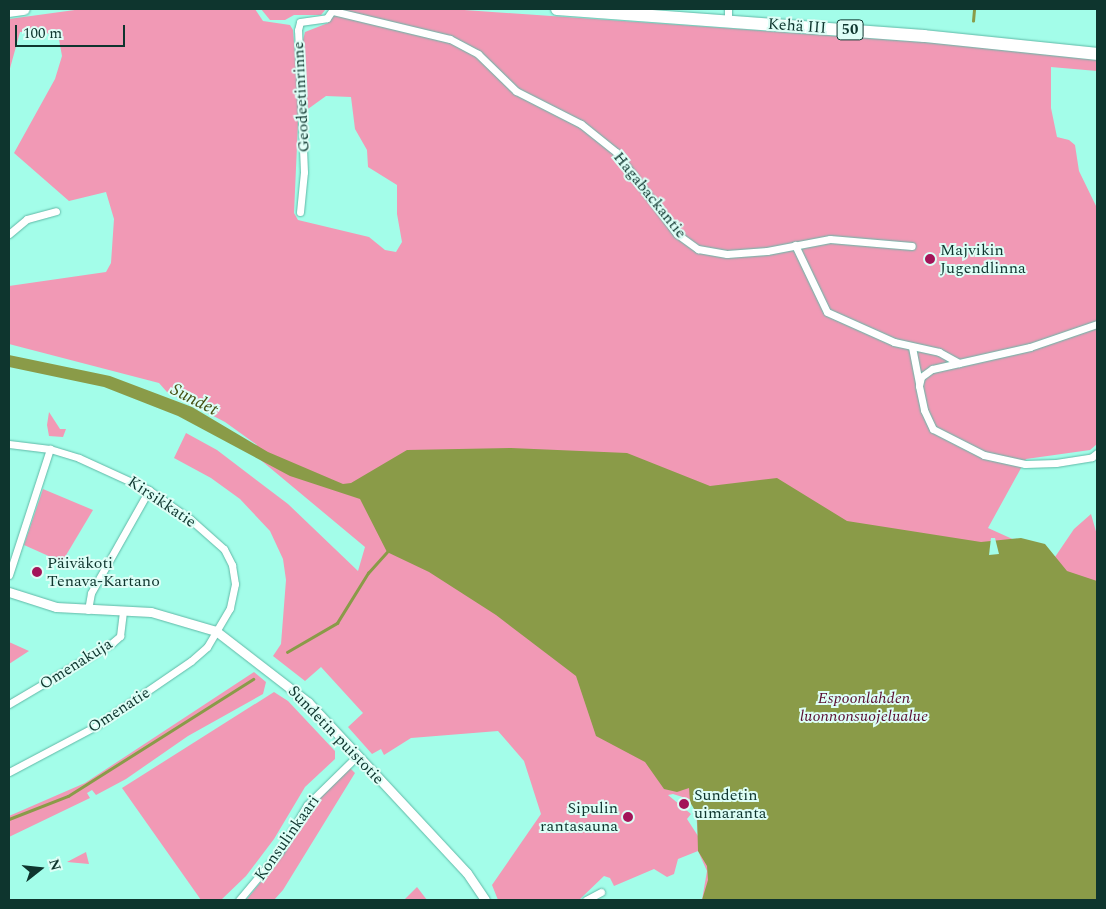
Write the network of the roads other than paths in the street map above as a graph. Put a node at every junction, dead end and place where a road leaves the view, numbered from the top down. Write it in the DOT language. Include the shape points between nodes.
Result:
graph roads {
  1 [pos="24,9"];
  2 [pos="557,9"];
  3 [pos="333,10"];
  4 [pos="9,11"];
  5 [pos="728,15"];
  6 [pos="1097,54"];
  7 [pos="56,211"];
  8 [pos="300,212"];
  9 [pos="9,234"];
  10 [pos="795,245"];
  11 [pos="912,246"];
  12 [pos="1097,324"];
  13 [pos="912,347"];
  14 [pos="960,363"];
  15 [pos="920,386"];
  16 [pos="9,444"];
  17 [pos="50,449"];
  18 [pos="1097,453"];
  19 [pos="149,490"];
  20 [pos="9,575"];
  21 [pos="9,592"];
  22 [pos="88,610"];
  23 [pos="123,610"];
  24 [pos="216,631"];
  25 [pos="9,704"];
  26 [pos="357,756"];
  27 [pos="9,772"];
  28 [pos="601,892"];
  29 [pos="239,900"];
  30 [pos="485,900"];
  31 [pos="586,900"];
  1 -- 4 [label="highway"];
  2 -- 5 [label="highway, Kehä III / 50"];
  3 -- 8 [label="street, Geodeetinrinne" via="322,20 300,22 298,30 304,172"];
  3 -- 10 [label="street, Hagabackantie" via="450,39 478,54 516,91 581,124 616,152 677,234 698,248 727,254"];
  5 -- 6 [label="highway, Kehä III / 50"];
  7 -- 9 [label="street" via="27,219"];
  10 -- 11 [label="street, Hagabackantie" via="830,239"];
  10 -- 13 [label="street" via="827,312"];
  12 -- 14 [label="street" via="1030,348"];
  13 -- 14 [label="street" via="939,352"];
  13 -- 15 [label="street"];
  14 -- 15 [label="street" via="932,368 921,377"];
  15 -- 18 [label="street" via="924,410 933,429 984,455 1024,464 1056,463 1092,457"];
  16 -- 17 [label="street, Kirsikkatie"];
  17 -- 19 [label="street, Kirsikkatie" via="102,466"];
  17 -- 20 [label="street"];
  19 -- 22 [label="street" via="91,593"];
  19 -- 24 [label="street, Kirsikkatie" via="190,520 229,558 235,576 234,593 230,608"];
  21 -- 22 [label="street, Sundetin puistotie" via="43,604"];
  22 -- 23 [label="street, Sundetin puistotie"];
  23 -- 24 [label="street, Sundetin puistotie" via="151,612"];
  23 -- 25 [label="street, Omenakuja" via="120,636 112,643"];
  24 -- 26 [label="street, Sundetin puistotie" via="294,689"];
  24 -- 27 [label="street, Omenatie" via="207,647 191,661 132,704 59,748"];
  26 -- 29 [label="street, Konsulinkaari" via="307,805 280,851"];
  26 -- 30 [label="street, Sundetin puistotie" via="467,873"];
  28 -- 31 [label="street"];
}
